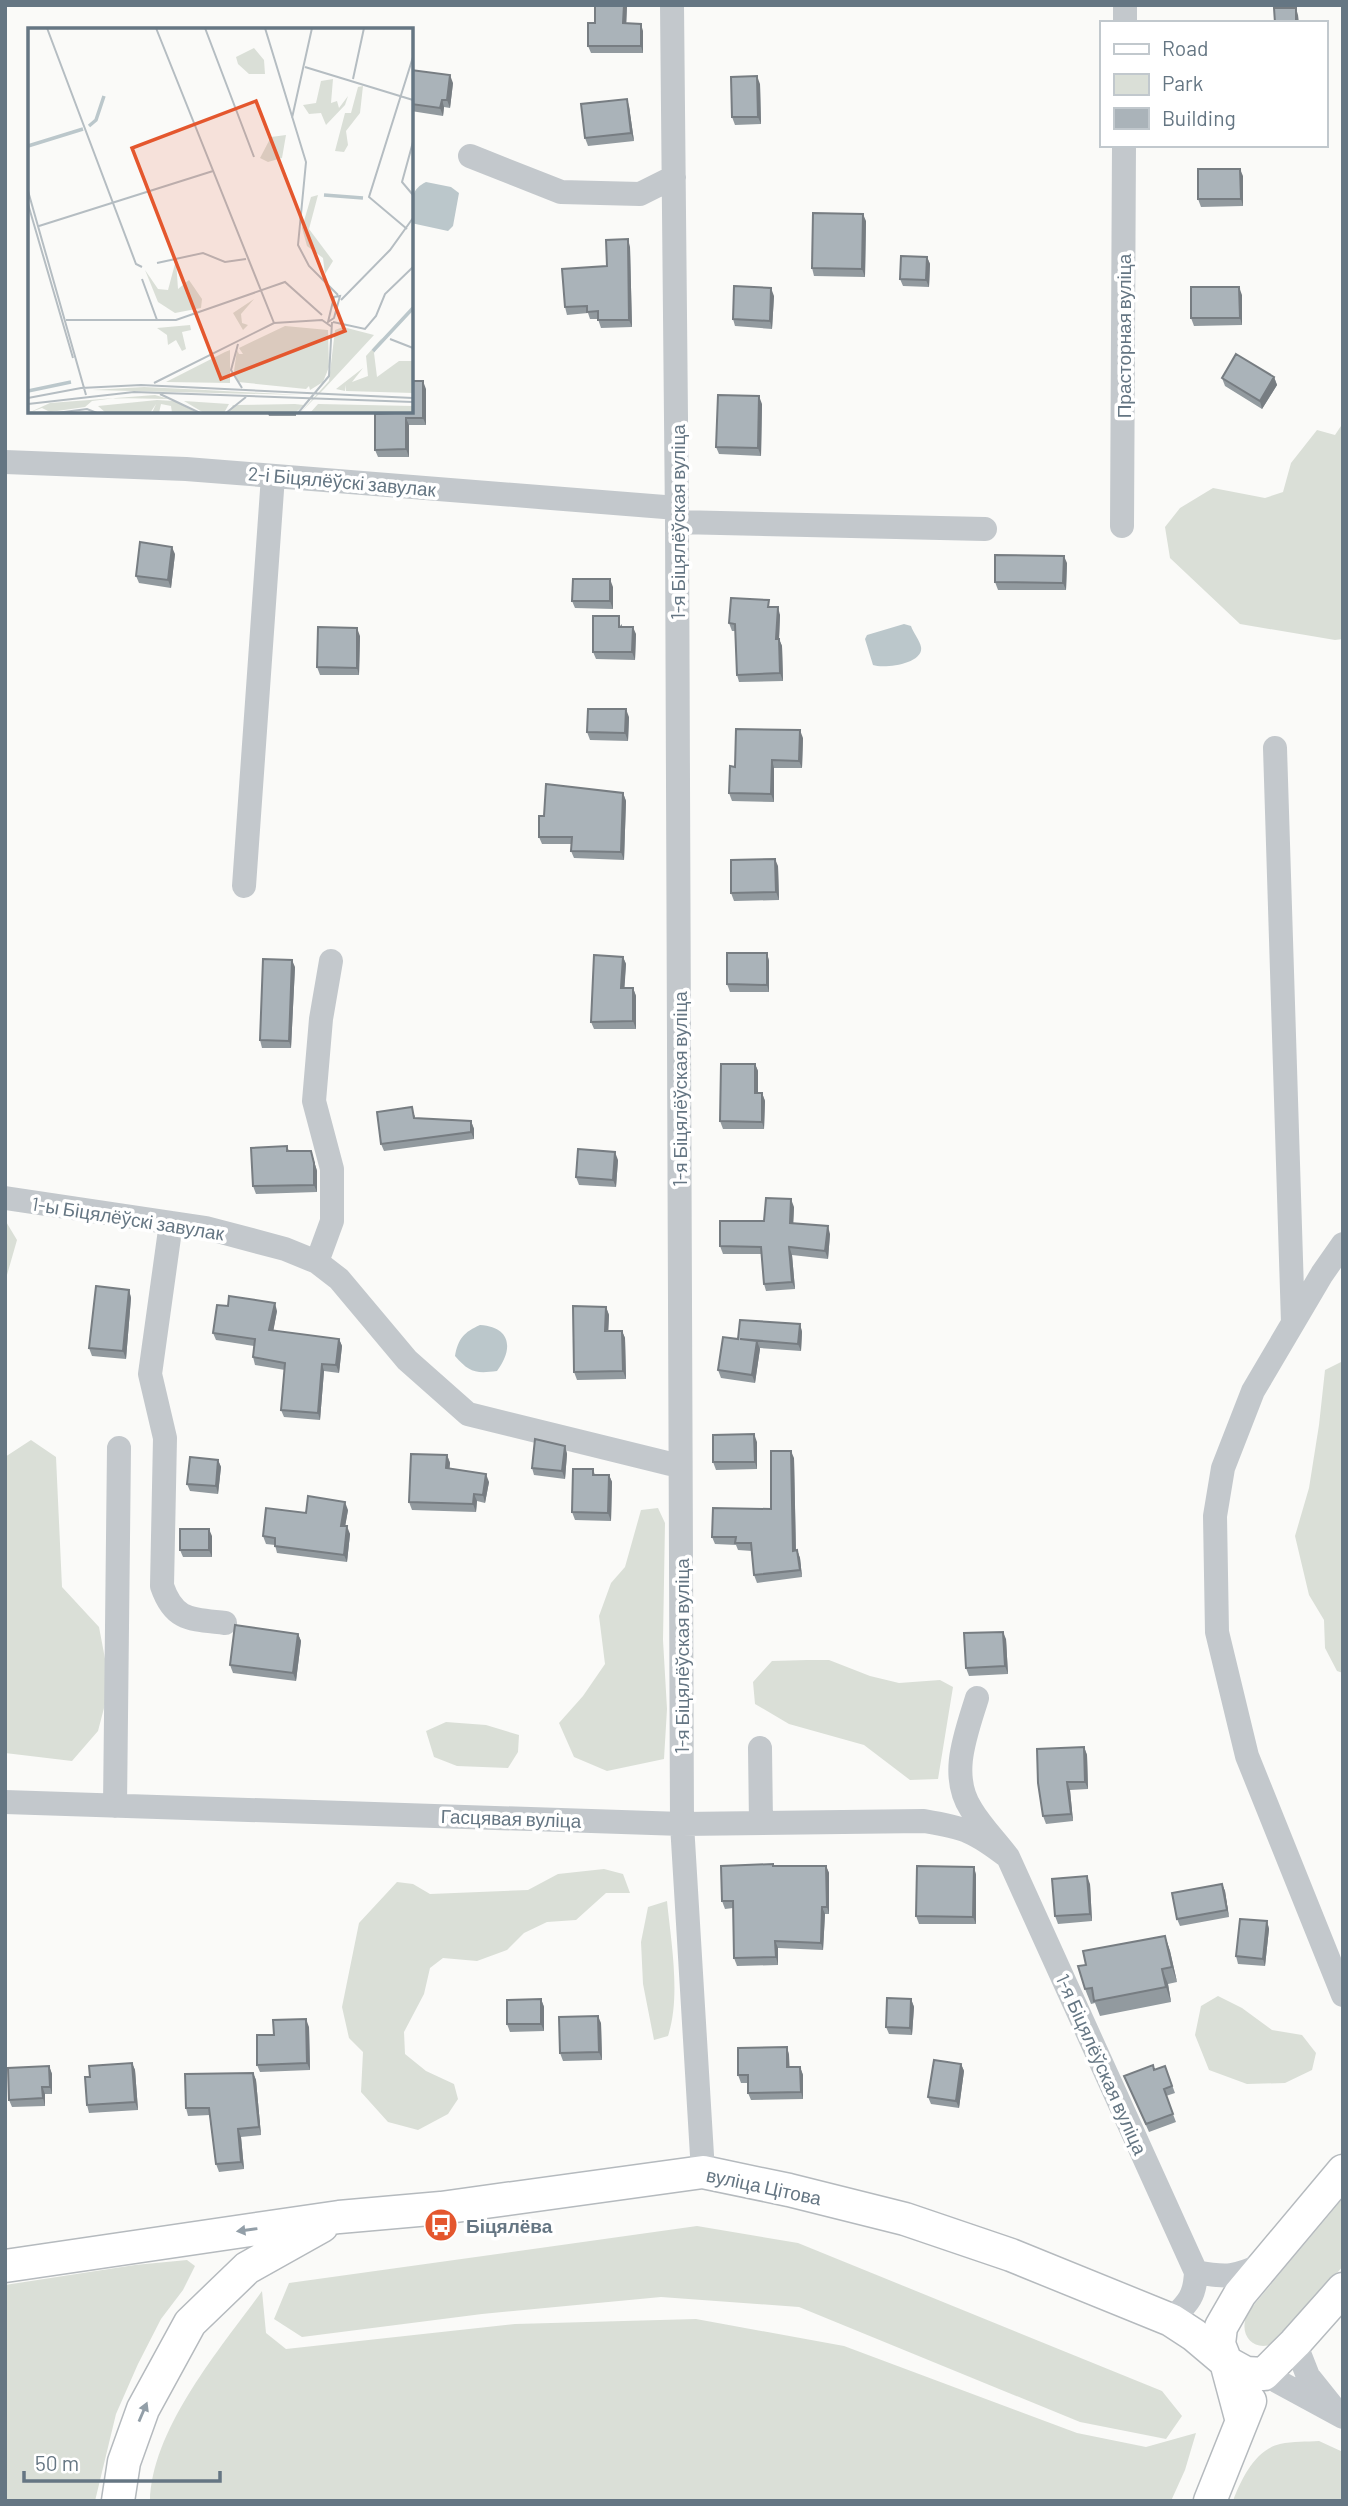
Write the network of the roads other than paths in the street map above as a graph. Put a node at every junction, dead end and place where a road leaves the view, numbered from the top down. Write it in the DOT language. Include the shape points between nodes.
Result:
graph roads {
  1 [pos="672,5"];
  2 [pos="1124,147"];
  3 [pos="470,156"];
  4 [pos="674,177"];
  5 [pos="5,462"];
  6 [pos="273,476"];
  7 [pos="677,515"];
  8 [pos="1122,526"];
  9 [pos="985,529"];
  10 [pos="1275,748"];
  11 [pos="244,886"];
  12 [pos="331,961"];
  13 [pos="5,1198"];
  14 [pos="171,1223"];
  15 [pos="1343,1244"];
  16 [pos="317,1262"];
  17 [pos="1293,1323"];
  18 [pos="119,1448"];
  19 [pos="679,1466"];
  20 [pos="225,1623"];
  21 [pos="977,1698"];
  22 [pos="760,1748"];
  23 [pos="5,1801"];
  24 [pos="114,1806"];
  25 [pos="761,1823"];
  26 [pos="682,1824"];
  27 [pos="1008,1857"];
  28 [pos="1343,1995"];
  29 [pos="1343,2171"];
  30 [pos="703,2172"];
  31 [pos="339,2217"];
  32 [pos="1264,2264"];
  33 [pos="5,2266"];
  34 [pos="1196,2272"];
  35 [pos="1343,2288"];
  36 [pos="1240,2294"];
  37 [pos="1171,2320"];
  38 [pos="1295,2343"];
  39 [pos="1226,2362"];
  40 [pos="1264,2374"];
  41 [pos="1341,2416"];
  42 [pos="1241,2418"];
  43 [pos="118,2501"];
  44 [pos="1210,2501"];
  1 -- 4 [label="street, 1-я Біцялёўская вуліца"];
  2 -- 8 [label="street, Прасторная вуліца"];
  3 -- 4 [label="street" via="561,192 639,194"];
  4 -- 7 [label="street, 1-я Біцялёўская вуліца"];
  5 -- 6 [label="street, 2-і Біцялёўскі завулак"];
  6 -- 7 [label="street, 2-і Біцялёўскі завулак"];
  6 -- 11 [label="street"];
  7 -- 9 [label="street, 2-і Біцялёўскі завулак"];
  7 -- 19 [label="street, 1-я Біцялёўская вуліца"];
  10 -- 17 [label="street"];
  12 -- 16 [label="street" via="314,1101 332,1169 332,1221"];
  13 -- 14 [label="street, 1-ы Біцялёўскі завулак"];
  14 -- 16 [label="street, 1-ы Біцялёўскі завулак" via="285,1249"];
  14 -- 20 [label="street" via="150,1374 165,1438 163,1586 168,1604 179,1614"];
  15 -- 17 [label="street"];
  16 -- 19 [label="street, 1-ы Біцялёўскі завулак" via="339,1279 407,1360 468,1414"];
  17 -- 28 [label="street" via="1253,1391 1223,1468 1215,1516 1217,1632 1247,1756"];
  18 -- 24 [label="street"];
  19 -- 26 [label="street, 1-я Біцялёўская вуліца"];
  21 -- 27 [label="street" via="959,1772 969,1807"];
  22 -- 25 [label="street"];
  23 -- 24 [label="street, Гасцявая вуліца"];
  24 -- 26 [label="street, Гасцявая вуліца"];
  25 -- 26 [label="street, Гасцявая вуліца"];
  25 -- 27 [label="street, Гасцявая вуліца" via="924,1821 978,1834"];
  26 -- 30 [label="street, 1-я Біцялёўская вуліца"];
  27 -- 34 [label="street, 1-я Біцялёўская вуліца"];
  29 -- 32 [label="main road"];
  30 -- 31 [label="main road, вуліца Цітова" via="441,2208"];
  30 -- 37 [label="main road, вуліца Цітова" via="905,2219 1011,2255"];
  31 -- 33 [label="main road, вуліца Цітова, one-way"];
  43 -- 31 [label="main road, one-way" via="124,2462 143,2409 190,2323 247,2268"];
  32 -- 34 [label="street" via="1223,2278"];
  32 -- 36 [label="main road"];
  34 -- 37 [label="street" via="1189,2302"];
  35 -- 38 [label="main road"];
  36 -- 37 [label="main road" via="1212,2311"];
  36 -- 39 [label="main road" via="1221,2327 1219,2344"];
  37 -- 39 [label="main road, вуліца Цітова"];
  38 -- 40 [label="main road"];
  38 -- 41 [label="street" via="1308,2376"];
  39 -- 40 [label="main road" via="1247,2373"];
  39 -- 42 [label="main road"];
  40 -- 41 [label="street"];
  40 -- 42 [label="main road"];
  42 -- 44 [label="main road"];
}
